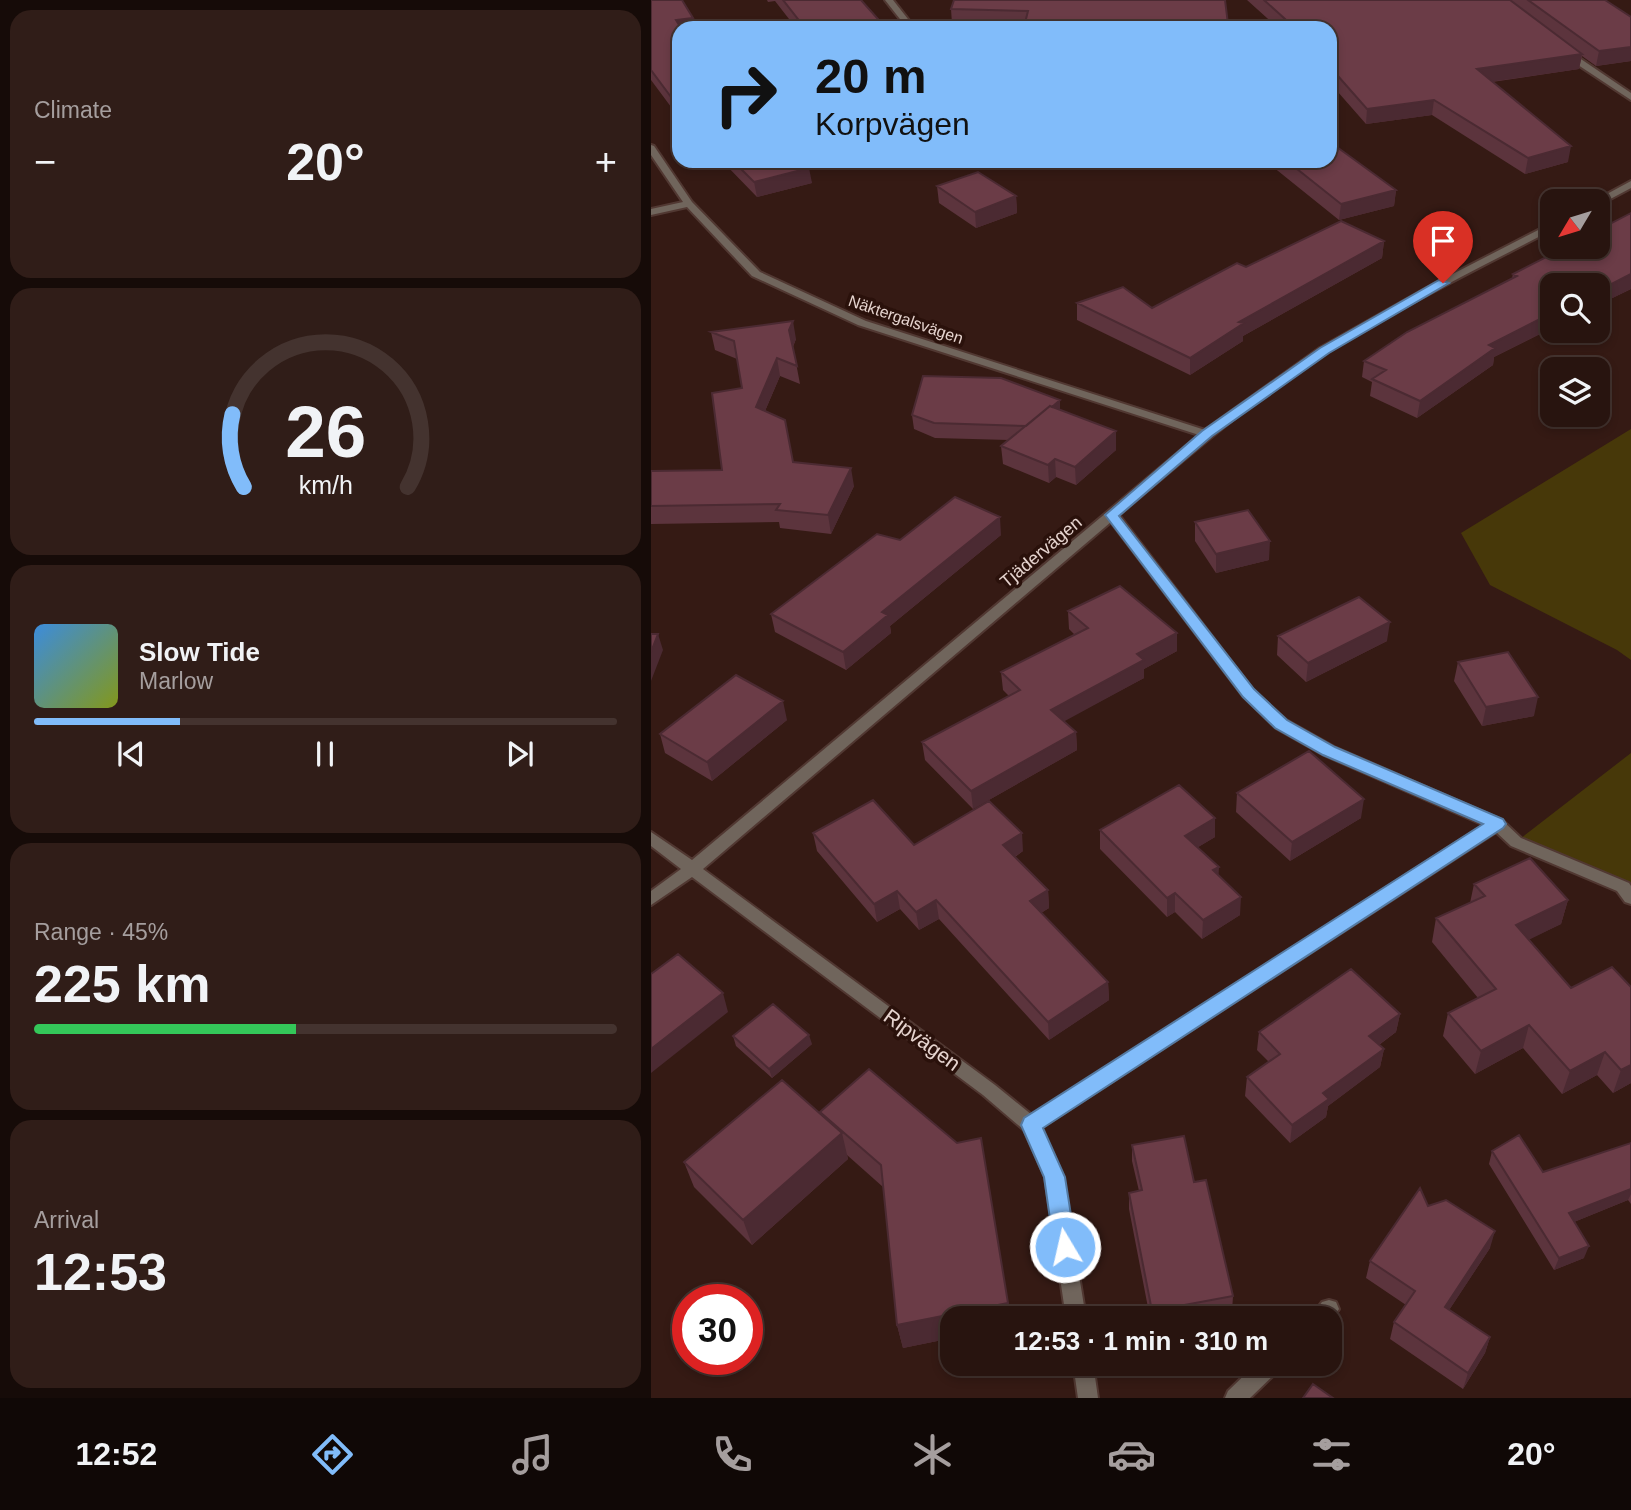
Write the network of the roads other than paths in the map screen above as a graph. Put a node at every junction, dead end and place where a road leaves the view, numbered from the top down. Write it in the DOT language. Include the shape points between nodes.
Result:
graph roads {
  1 [pos="890,0"];
  2 [pos="906,21"];
  3 [pos="1560,49"];
  4 [pos="1631,97"];
  5 [pos="651,148"];
  6 [pos="1631,184"];
  7 [pos="1610,195"];
  8 [pos="689,204"];
  9 [pos="651,212"];
  10 [pos="1540,232"];
  11 [pos="1207,434"];
  12 [pos="1112,515"];
  13 [pos="1497,824"];
  14 [pos="651,838"];
  15 [pos="691,870"];
  16 [pos="1631,898"];
  17 [pos="651,899"];
  18 [pos="1031,1125"];
  19 [pos="1074,1306"];
  20 [pos="1085,1376"];
  21 [pos="1258,1376"];
  22 [pos="1088,1398"];
  23 [pos="1235,1398"];
  1 -- 2 [label="street"];
  3 -- 4 [label="street"];
  5 -- 8 [label="street, Näktergalsvägen"];
  6 -- 7 [label="street"];
  8 -- 9 [label="street"];
  8 -- 11 [label="street, Näktergalsvägen" via="755,274 862,323"];
  10 -- 11 [label="street, Tjädervägen" via="1324,350"];
  11 -- 12 [label="street, Tjädervägen"];
  12 -- 13 [label="street" via="1248,693 1281,724 1329,751"];
  12 -- 15 [label="street, Tjädervägen"];
  13 -- 16 [label="street" via="1516,842 1623,887"];
  13 -- 18 [label="street"];
  14 -- 15 [label="street, Ripvägen"];
  15 -- 17 [label="street, Tjädervägen"];
  15 -- 18 [label="street, Ripvägen"];
  18 -- 19 [label="street, Ripvägen" via="1054,1177"];
  20 -- 22 [label="street"];
  21 -- 23 [label="street"];
}
